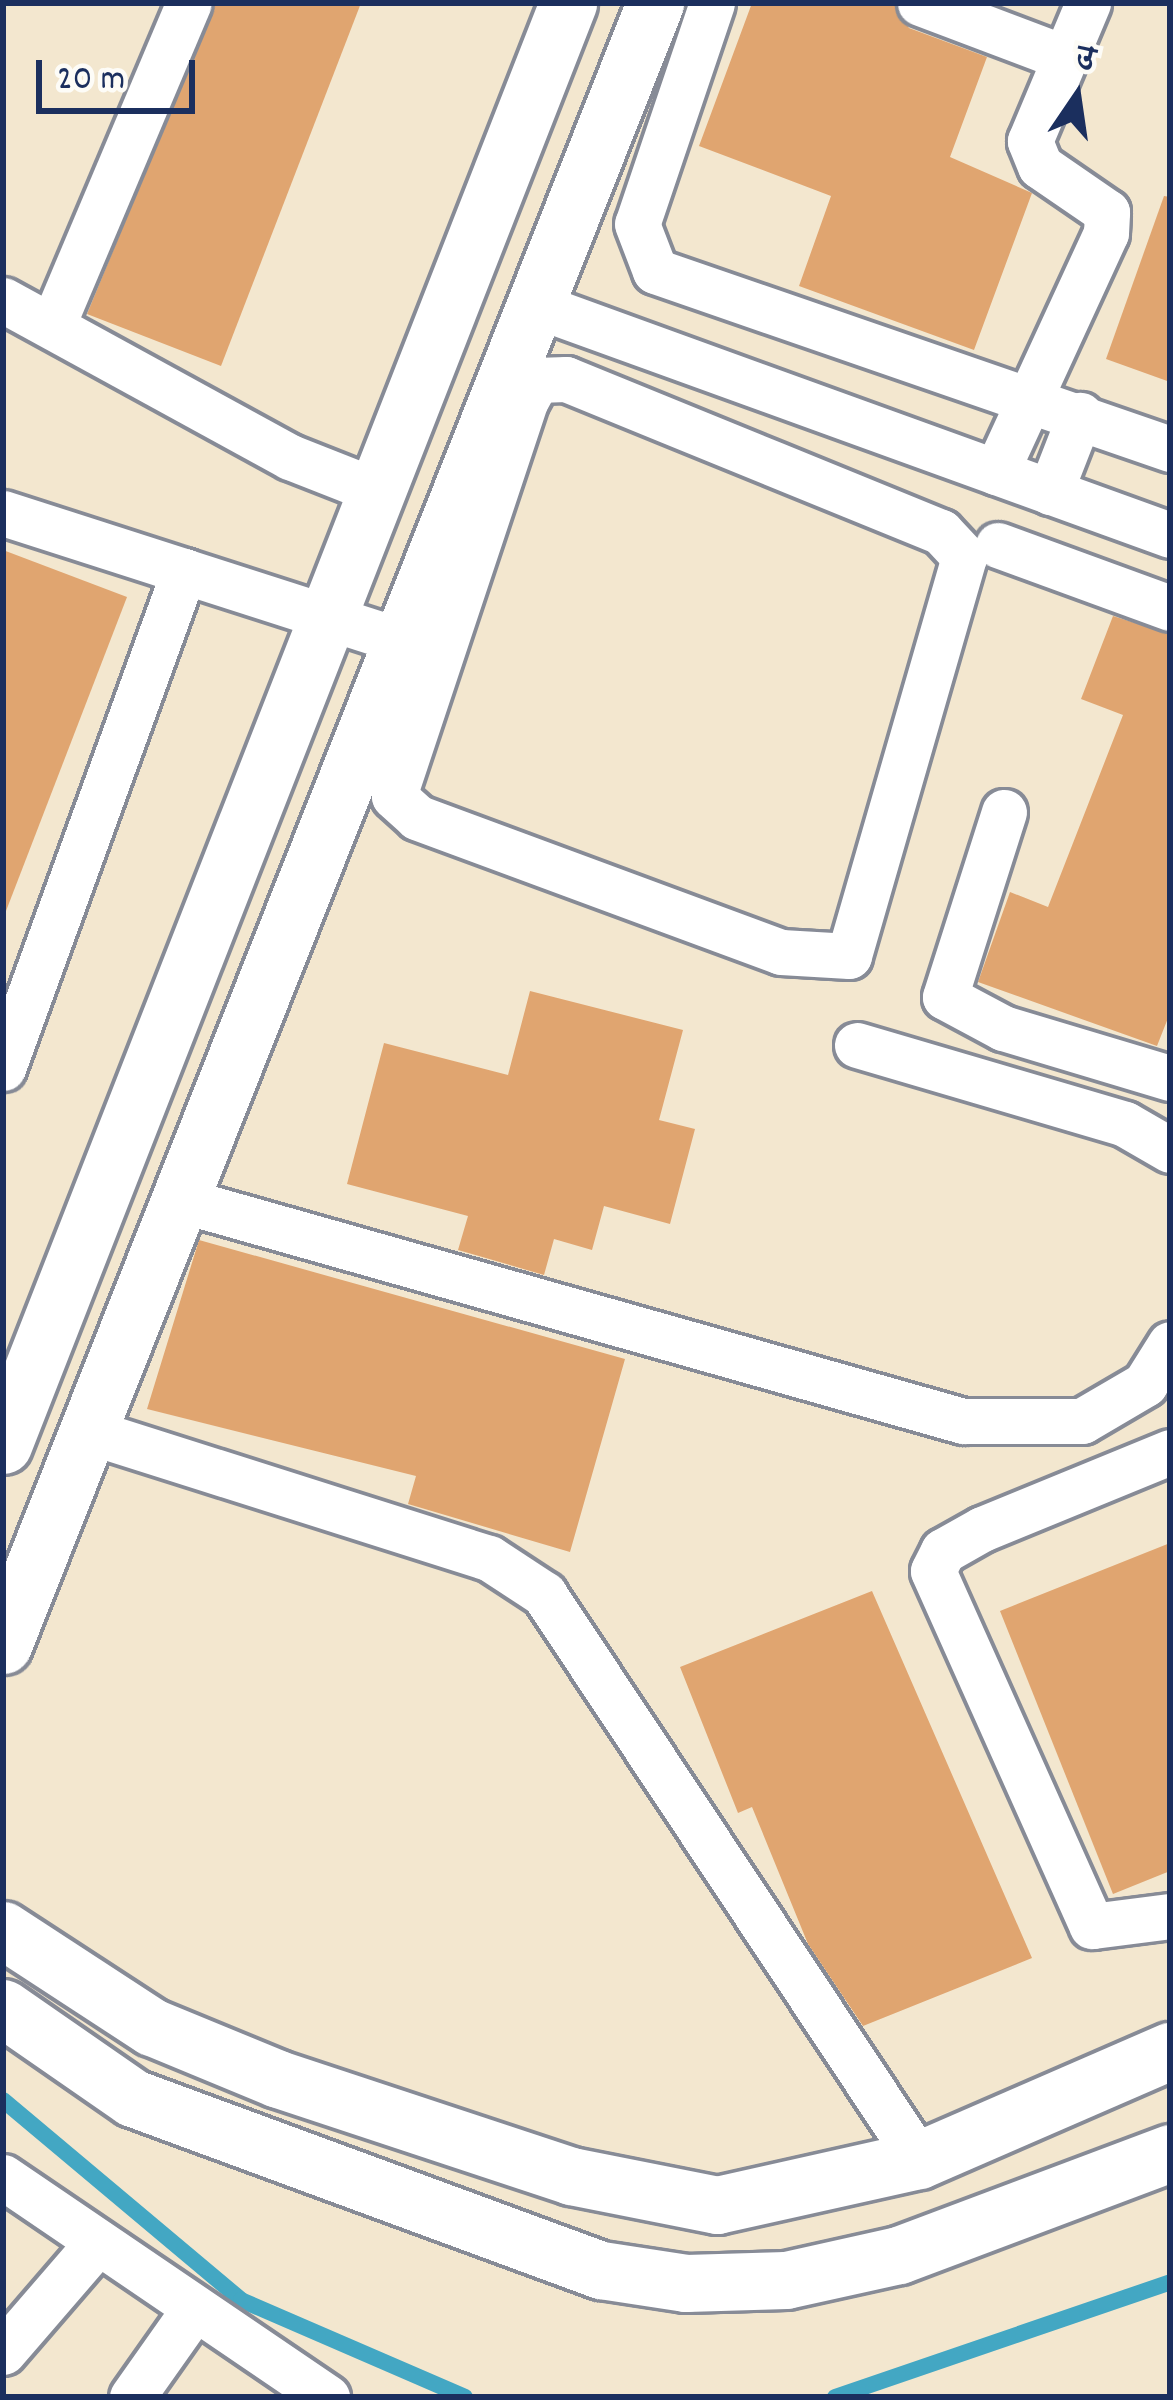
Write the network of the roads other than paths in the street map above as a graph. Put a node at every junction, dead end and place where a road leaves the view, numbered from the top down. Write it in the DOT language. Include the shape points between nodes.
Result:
graph roads {
  1 [pos="189,3"];
  2 [pos="568,3"];
  3 [pos="655,3"];
  4 [pos="712,3"];
  5 [pos="920,3"];
  6 [pos="1088,3"];
  7 [pos="1064,57"];
  8 [pos="3,300"];
  9 [pos="538,306"];
  10 [pos="54,322"];
  11 [pos="1030,395"];
  12 [pos="1080,415"];
  13 [pos="914,443"];
  14 [pos="1170,449"];
  15 [pos="996,472"];
  16 [pos="1050,491"];
  17 [pos="379,492"];
  18 [pos="891,511"];
  19 [pos="3,513"];
  20 [pos="1170,535"];
  21 [pos="998,545"];
  22 [pos="184,571"];
  23 [pos="1170,608"];
  24 [pos="332,610"];
  25 [pos="419,646"];
  26 [pos="1004,812"];
  27 [pos="857,1045"];
  28 [pos="3,1069"];
  29 [pos="1170,1078"];
  30 [pos="1170,1150"];
  31 [pos="181,1199"];
  32 [pos="1170,1344"];
  33 [pos="88,1431"];
  34 [pos="3,1445"];
  35 [pos="1170,1452"];
  36 [pos="3,1646"];
  37 [pos="1170,1916"];
  38 [pos="3,1930"];
  39 [pos="3,2008"];
  40 [pos="1170,2050"];
  41 [pos="1170,2153"];
  42 [pos="919,2160"];
  43 [pos="3,2177"];
  44 [pos="98,2242"];
  45 [pos="194,2309"];
  46 [pos="3,2352"];
  47 [pos="132,2397"];
  48 [pos="327,2397"];
  1 -- 10 [label="street"];
  2 -- 17 [label="street"];
  3 -- 9 [label="street"];
  4 -- 11 [label="street" via="638,224 656,271"];
  5 -- 7 [label="street"];
  6 -- 7 [label="street"];
  7 -- 11 [label="street" via="1030,141 1040,166 1107,212 1106,233"];
  8 -- 10 [label="street"];
  9 -- 13 [label="street"];
  9 -- 25 [label="street"];
  10 -- 17 [label="street" via="290,457"];
  11 -- 12 [label="street"];
  11 -- 15 [label="street"];
  12 -- 14 [label="street"];
  12 -- 16 [label="street"];
  13 -- 15 [label="street"];
  13 -- 18 [label="street"];
  15 -- 16 [label="street"];
  16 -- 20 [label="street"];
  17 -- 24 [label="street"];
  18 -- 25 [label="street" via="566,379 537,380"];
  18 -- 25 [label="street" via="941,532 964,557 964,584 850,956 782,952 417,818 394,796"];
  19 -- 22 [label="street"];
  21 -- 23 [label="street"];
  22 -- 24 [label="street"];
  22 -- 28 [label="street"];
  24 -- 25 [label="street"];
  24 -- 34 [label="street"];
  25 -- 31 [label="street"];
  26 -- 29 [label="street" via="945,997 1003,1028"];
  27 -- 30 [label="street" via="1125,1124"];
  31 -- 32 [label="street" via="963,1421 1082,1421 1145,1384"];
  31 -- 33 [label="street"];
  33 -- 36 [label="street"];
  33 -- 42 [label="street" via="489,1558 544,1594"];
  35 -- 37 [label="street" via="982,1529 943,1551 933,1571 1092,1926"];
  38 -- 42 [label="street" via="152,2027 636,2194 717,2205"];
  39 -- 41 [label="street" via="133,2098 601,2270 686,2283 786,2281 899,2255"];
  40 -- 42 [label="street"];
  43 -- 44 [label="street"];
  44 -- 45 [label="street"];
  44 -- 46 [label="street"];
  45 -- 47 [label="street"];
  45 -- 48 [label="street"];
}
